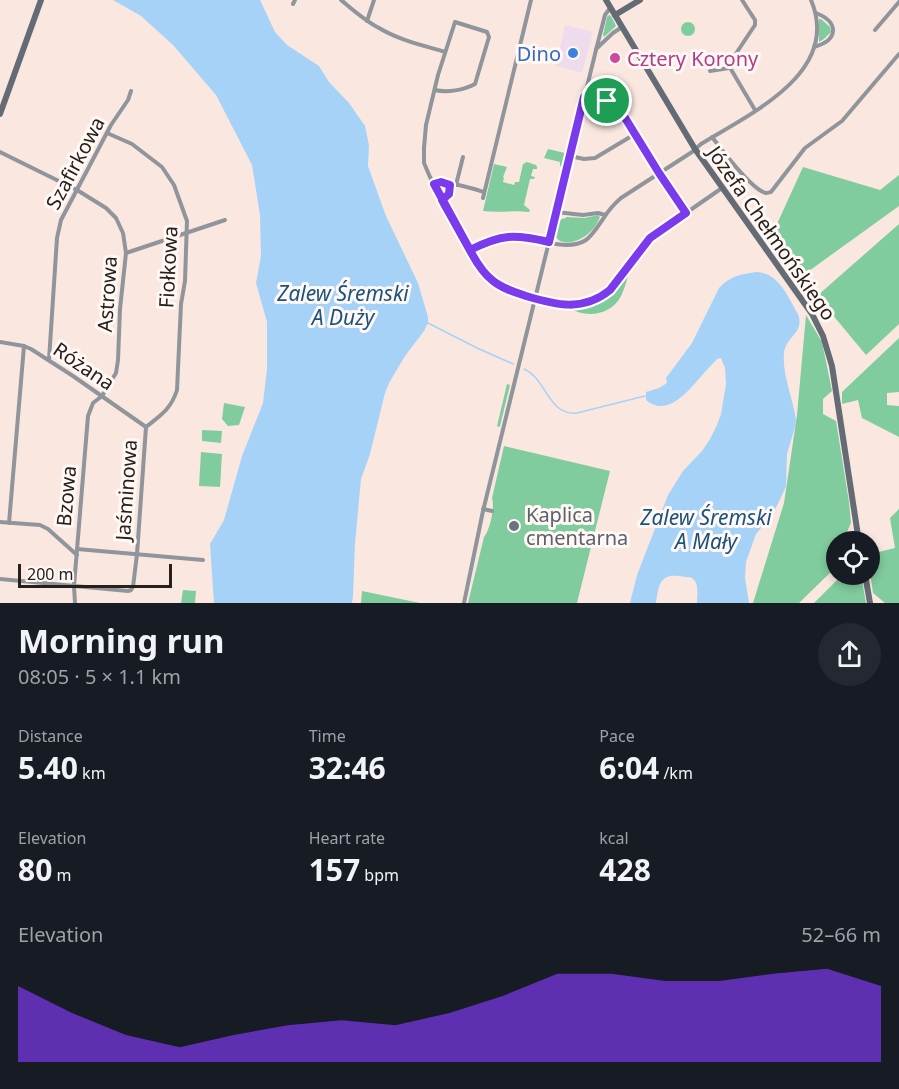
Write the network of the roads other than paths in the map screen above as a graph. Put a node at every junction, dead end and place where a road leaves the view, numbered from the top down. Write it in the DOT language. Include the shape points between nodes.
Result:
graph roads {
  1 [pos="41,0"];
  2 [pos="341,0"];
  3 [pos="374,0"];
  4 [pos="531,0"];
  5 [pos="606,0"];
  6 [pos="640,0"];
  7 [pos="741,0"];
  8 [pos="811,0"];
  9 [pos="899,2"];
  10 [pos="610,8"];
  11 [pos="816,13"];
  12 [pos="615,15"];
  13 [pos="367,21"];
  14 [pos="622,27"];
  15 [pos="875,30"];
  16 [pos="814,47"];
  17 [pos="596,50"];
  18 [pos="445,52"];
  19 [pos="899,54"];
  20 [pos="729,68"];
  21 [pos="710,72"];
  22 [pos="435,90"];
  23 [pos="131,91"];
  24 [pos="584,97"];
  25 [pos="755,110"];
  26 [pos="0,114"];
  27 [pos="107,133"];
  28 [pos="634,134"];
  29 [pos="712,136"];
  30 [pos="695,149"];
  31 [pos="0,152"];
  32 [pos="570,156"];
  33 [pos="463,157"];
  34 [pos="659,173"];
  35 [pos="434,184"];
  36 [pos="456,184"];
  37 [pos="450,185"];
  38 [pos="722,188"];
  39 [pos="77,190"];
  40 [pos="484,192"];
  41 [pos="483,198"];
  42 [pos="442,200"];
  43 [pos="556,212"];
  44 [pos="686,213"];
  45 [pos="605,215"];
  46 [pos="225,220"];
  47 [pos="187,233"];
  48 [pos="549,242"];
  49 [pos="470,250"];
  50 [pos="126,253"];
  51 [pos="535,298"];
  52 [pos="0,342"];
  53 [pos="24,345"];
  54 [pos="49,360"];
  55 [pos="102,396"];
  56 [pos="146,427"];
  57 [pos="483,509"];
  58 [pos="492,511"];
  59 [pos="0,522"];
  60 [pos="9,523"];
  61 [pos="858,531"];
  62 [pos="77,552"];
  63 [pos="137,554"];
  64 [pos="203,560"];
  65 [pos="0,579"];
  66 [pos="867,585"];
  67 [pos="74,586"];
  68 [pos="75,603"];
  69 [pos="464,603"];
  70 [pos="870,603"];
  1 -- 26 [label="street"];
  2 -- 13 [label="street"];
  3 -- 13 [label="street"];
  4 -- 40 [label="street"];
  5 -- 10 [label="street, Józefa Chełmońskiego"];
  6 -- 12 [label="street"];
  7 -- 20 [label="street" via="755,25"];
  8 -- 11 [label="street"];
  9 -- 15 [label="street"];
  10 -- 12 [label="street, Józefa Chełmońskiego"];
  10 -- 17 [label="street"];
  11 -- 16 [label="street"];
  11 -- 16 [label="street" via="830,23 834,32"];
  12 -- 14 [label="street, Józefa Chełmońskiego"];
  13 -- 18 [label="street" via="396,37"];
  14 -- 17 [label="street"];
  14 -- 30 [label="street, Józefa Chełmońskiego"];
  16 -- 25 [label="street" via="795,81"];
  17 -- 24 [label="street"];
  18 -- 22 [label="street"];
  18 -- 22 [label="street" via="455,22 488,33 474,85"];
  19 -- 29 [label="street" via="842,121 805,148 771,192 762,191 744,175"];
  20 -- 21 [label="street"];
  20 -- 25 [label="street"];
  22 -- 35 [label="street" via="423,153"];
  23 -- 27 [label="street, Szafirkowa"];
  24 -- 28 [label="street" via="614,103"];
  24 -- 32 [label="street"];
  25 -- 29 [label="street"];
  27 -- 39 [label="street, Szafirkowa"];
  27 -- 47 [label="street, Fiołkowa" via="132,144 162,167 179,195"];
  28 -- 32 [label="street" via="593,159"];
  28 -- 34 [label="street"];
  29 -- 30 [label="street"];
  30 -- 34 [label="street"];
  30 -- 38 [label="street, Józefa Chełmońskiego"];
  31 -- 39 [label="street, Astrowa"];
  32 -- 43 [label="street"];
  33 -- 36 [label="street"];
  34 -- 44 [label="street"];
  34 -- 45 [label="street" via="621,198"];
  35 -- 37 [label="street"];
  35 -- 42 [label="street"];
  36 -- 37 [label="street"];
  36 -- 40 [label="street"];
  37 -- 42 [label="street" via="449,194"];
  38 -- 44 [label="street"];
  38 -- 61 [label="street, Józefa Chełmońskiego" via="807,306 826,342"];
  39 -- 50 [label="street, Astrowa" via="117,218"];
  39 -- 54 [label="street, Szafirkowa" via="61,220 57,238"];
  40 -- 41 [label="street"];
  42 -- 49 [label="street"];
  43 -- 45 [label="street"];
  43 -- 48 [label="street"];
  44 -- 51 [label="street" via="650,238 603,295 571,305"];
  45 -- 48 [label="street" via="582,242"];
  46 -- 47 [label="street"];
  47 -- 50 [label="street"];
  47 -- 56 [label="street, Fiołkowa" via="177,390 163,414"];
  48 -- 49 [label="street" via="504,237"];
  48 -- 51 [label="street"];
  49 -- 51 [label="street" via="495,283"];
  50 -- 55 [label="street, Astrowa" via="116,373"];
  51 -- 57 [label="street"];
  52 -- 53 [label="street, Różana"];
  53 -- 54 [label="street, Różana"];
  53 -- 60 [label="street"];
  54 -- 55 [label="street, Różana"];
  55 -- 56 [label="street, Różana"];
  55 -- 62 [label="street, Bzowa" via="93,403 88,416"];
  56 -- 63 [label="street, Jaśminowa"];
  57 -- 58 [label="street"];
  57 -- 69 [label="street"];
  59 -- 60 [label="street"];
  60 -- 62 [label="street" via="40,525"];
  62 -- 63 [label="street"];
  62 -- 67 [label="street, Bzowa"];
  63 -- 64 [label="street"];
  63 -- 67 [label="street, Jaśminowa" via="131,590"];
  65 -- 67 [label="street"];
  66 -- 70 [label="street"];
  67 -- 68 [label="street, Bzowa"];
}
